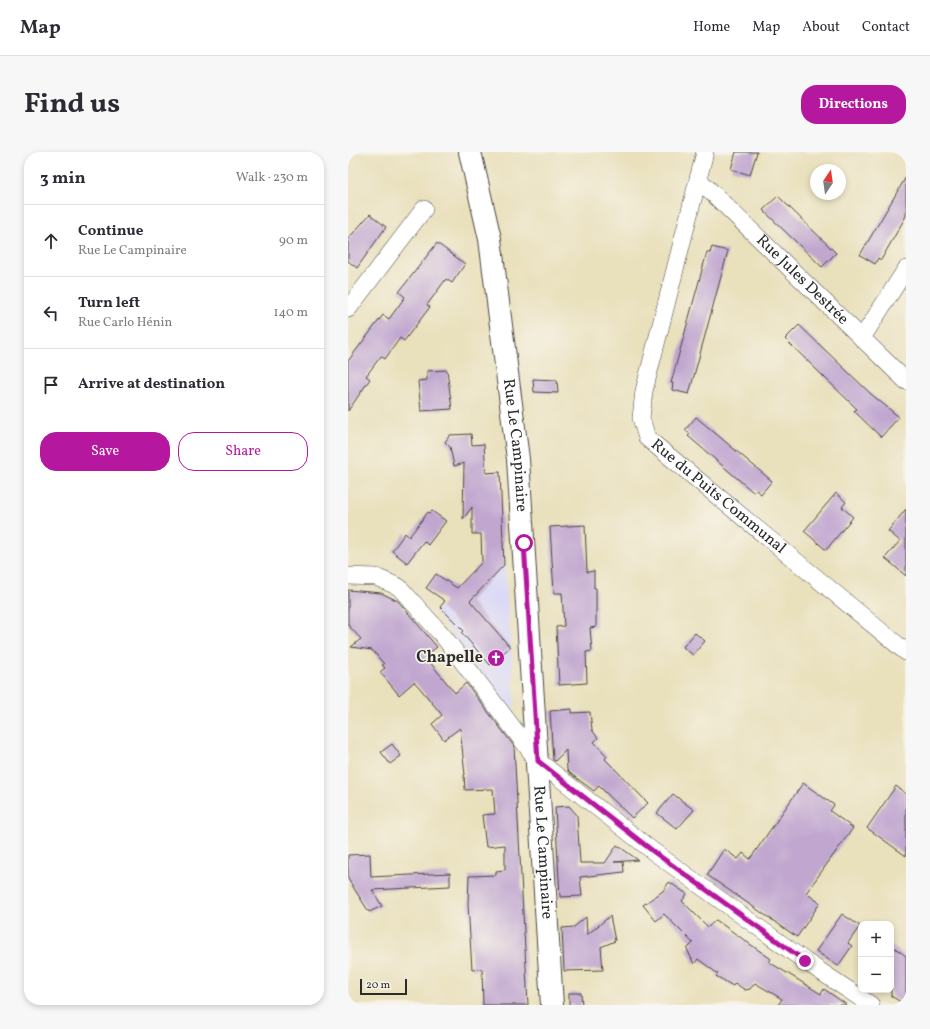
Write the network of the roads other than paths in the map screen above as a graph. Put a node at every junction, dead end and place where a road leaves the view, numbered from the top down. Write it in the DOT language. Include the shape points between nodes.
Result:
graph roads {
  1 [pos="470,152"];
  2 [pos="706,152"];
  3 [pos="698,179"];
  4 [pos="424,209"];
  5 [pos="906,269"];
  6 [pos="348,308"];
  7 [pos="862,338"];
  8 [pos="906,381"];
  9 [pos="348,576"];
  10 [pos="906,652"];
  11 [pos="538,761"];
  12 [pos="552,1005"];
  13 [pos="871,1005"];
  1 -- 11 [label="main road, Rue Le Campinaire" via="490,239 518,459"];
  2 -- 3 [label="street, Rue du Puits Communal"];
  3 -- 7 [label="street, Rue Jules Destrée"];
  3 -- 10 [label="street, Rue du Puits Communal" via="644,392 641,418 647,438"];
  4 -- 6 [label="street"];
  5 -- 7 [label="street"];
  7 -- 8 [label="street, Rue Jules Destrée"];
  9 -- 11 [label="street" via="376,577 399,587 444,637"];
  11 -- 12 [label="main road, Rue Le Campinaire"];
  11 -- 13 [label="street" via="654,852 805,961"];
}
